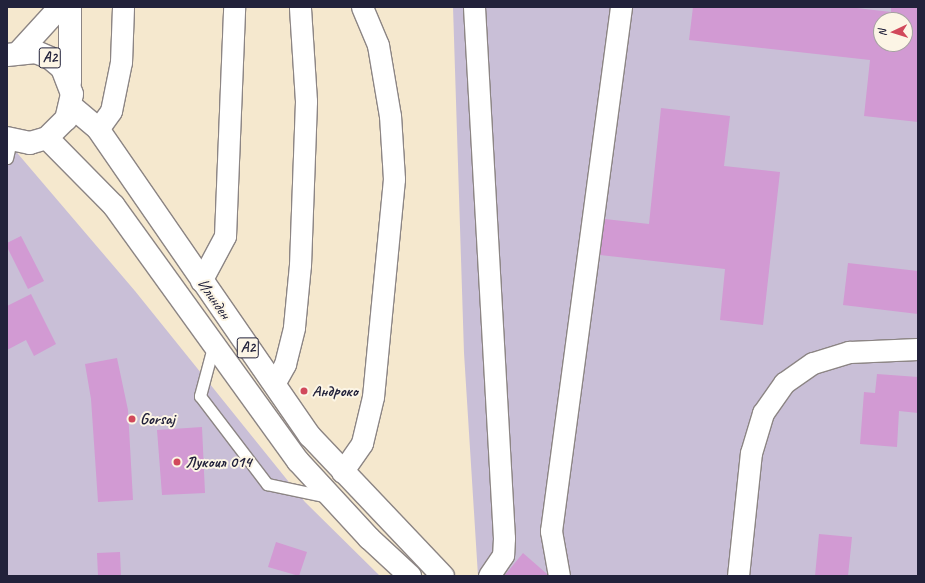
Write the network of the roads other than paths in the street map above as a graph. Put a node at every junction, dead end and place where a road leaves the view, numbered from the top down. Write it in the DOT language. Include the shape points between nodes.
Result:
graph roads {
  1 [pos="60,7"];
  2 [pos="70,7"];
  3 [pos="123,7"];
  4 [pos="234,7"];
  5 [pos="300,7"];
  6 [pos="362,7"];
  7 [pos="474,7"];
  8 [pos="621,7"];
  9 [pos="14,53"];
  10 [pos="70,82"];
  11 [pos="71,106"];
  12 [pos="98,129"];
  13 [pos="47,138"];
  14 [pos="8,145"];
  15 [pos="201,281"];
  16 [pos="213,347"];
  17 [pos="918,349"];
  18 [pos="274,384"];
  19 [pos="342,472"];
  20 [pos="330,498"];
  21 [pos="410,576"];
  22 [pos="443,576"];
  23 [pos="489,576"];
  24 [pos="559,576"];
  25 [pos="738,576"];
  1 -- 9 [label="main road"];
  2 -- 10 [label="main road"];
  3 -- 12 [label="street" via="121,62 114,97 111,111"];
  4 -- 15 [label="street" via="226,236"];
  5 -- 18 [label="street" via="306,101 300,265 294,327 284,364"];
  6 -- 19 [label="street" via="378,45 390,116 394,180 373,397 362,443"];
  7 -- 23 [label="street" via="504,538 503,555"];
  8 -- 24 [label="street" via="551,531"];
  9 -- 10 [label="main road, A2" via="50,58"];
  10 -- 11 [label="main road, A2"];
  11 -- 12 [label="main road, Илинден / A2"];
  11 -- 13 [label="main road" via="66,119"];
  12 -- 15 [label="main road, Илинден / A2"];
  13 -- 14 [label="main road"];
  13 -- 16 [label="main road, Илинден / A2" via="114,206"];
  15 -- 18 [label="main road, Илинден / A2"];
  16 -- 20 [label="main road, Илинден / A2"];
  16 -- 20 [label="lane" via="200,396 267,484"];
  17 -- 25 [label="street" via="849,352 813,364 784,383 763,413 752,453"];
  18 -- 19 [label="main road, Илинден / A2" via="310,436"];
  19 -- 22 [label="main road, Илинден / A2"];
  20 -- 21 [label="main road, Илинден / A2"];
}
